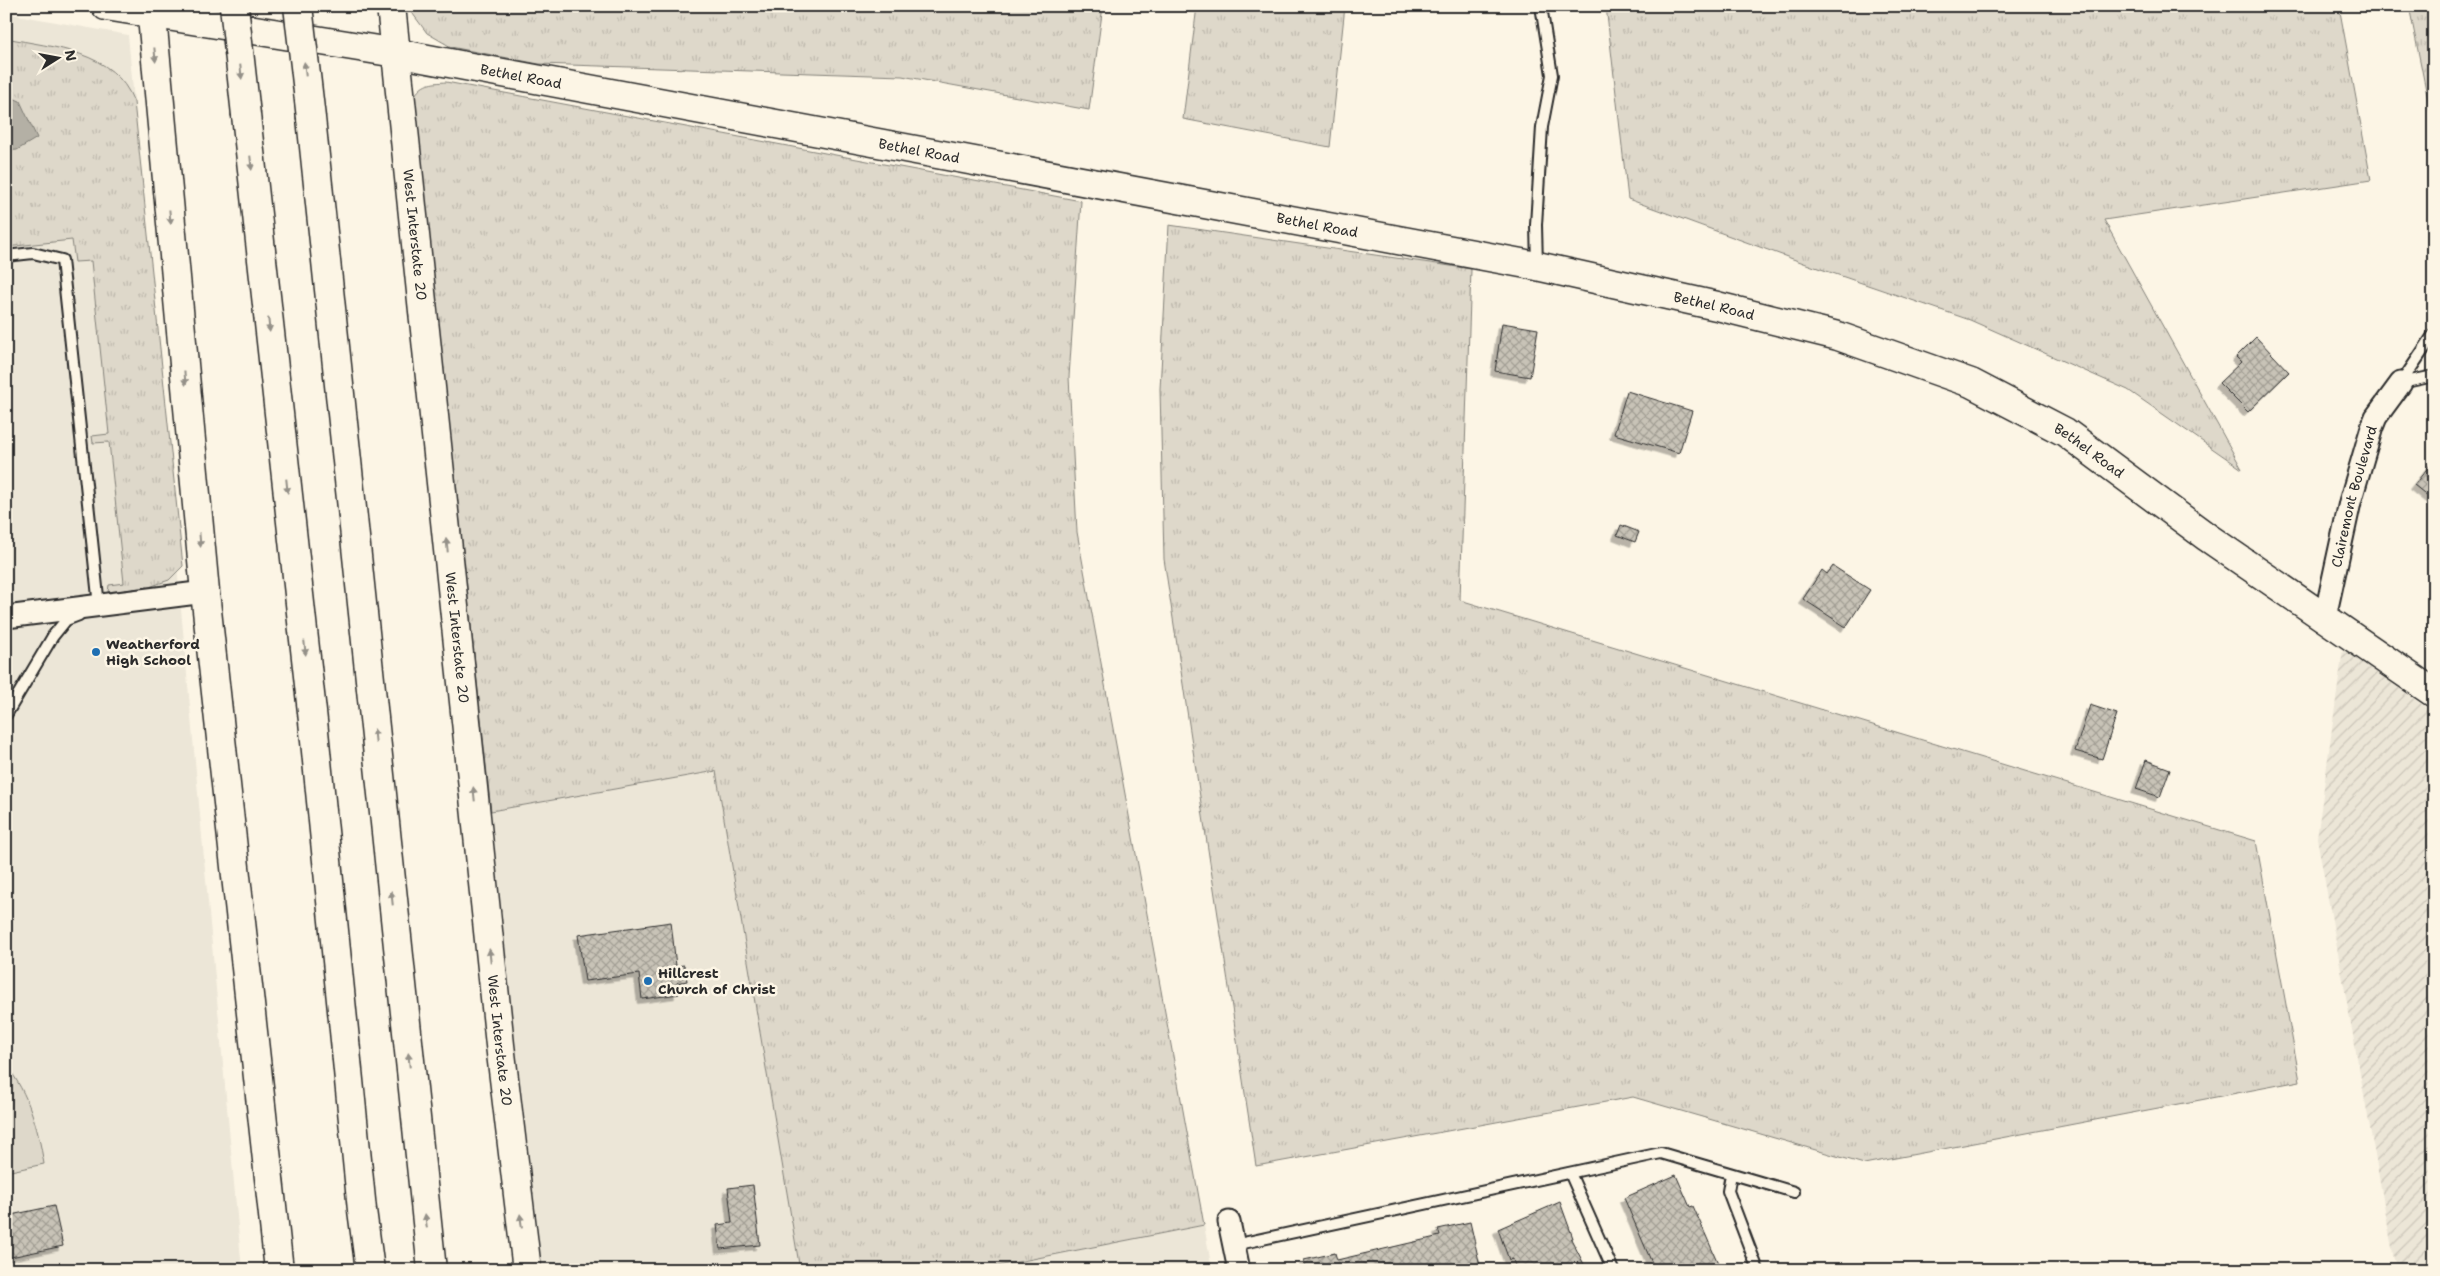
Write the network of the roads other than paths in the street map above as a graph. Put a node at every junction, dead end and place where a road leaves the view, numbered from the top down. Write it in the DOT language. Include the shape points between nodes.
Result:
graph roads {
  1 [pos="106,6"];
  2 [pos="234,6"];
  3 [pos="298,6"];
  4 [pos="391,6"];
  5 [pos="1541,6"];
  6 [pos="151,10"];
  7 [pos="396,53"];
  8 [pos="6,256"];
  9 [pos="1537,266"];
  10 [pos="2434,334"];
  11 [pos="2434,376"];
  12 [pos="2401,383"];
  13 [pos="205,592"];
  14 [pos="99,606"];
  15 [pos="6,617"];
  16 [pos="2325,617"];
  17 [pos="2434,693"];
  18 [pos="6,715"];
  19 [pos="1570,1173"];
  20 [pos="1731,1174"];
  21 [pos="1794,1192"];
  22 [pos="1229,1222"];
  23 [pos="1234,1245"];
  24 [pos="279,1270"];
  25 [pos="370,1270"];
  26 [pos="432,1270"];
  27 [pos="526,1270"];
  28 [pos="1239,1270"];
  29 [pos="1613,1270"];
  30 [pos="1758,1270"];
  1 -- 6 [label="main road, Bethel Road"];
  2 -- 25 [label="main road, one-way, bridge"];
  26 -- 3 [label="main road, one-way, bridge"];
  4 -- 7 [label="main road, West Interstate 20"];
  5 -- 9 [label="lane" via="1552,75 1542,127"];
  6 -- 7 [label="main road, Bethel Road"];
  6 -- 13 [label="main road, one-way"];
  7 -- 9 [label="main road, Bethel Road"];
  27 -- 7 [label="main road, West Interstate 20, one-way"];
  8 -- 14 [label="lane" via="33,253 62,260"];
  9 -- 16 [label="main road, Bethel Road" via="1838,336 1971,382 2065,432 2207,537"];
  10 -- 12 [label="lane"];
  11 -- 12 [label="lane"];
  12 -- 16 [label="street, Clairemont Boulevard" via="2372,426 2350,502"];
  13 -- 14 [label="street"];
  13 -- 24 [label="main road"];
  14 -- 15 [label="street"];
  14 -- 18 [label="lane" via="66,620"];
  16 -- 17 [label="main road, Bethel Road"];
  19 -- 20 [label="lane" via="1661,1153"];
  19 -- 23 [label="lane"];
  19 -- 29 [label="lane"];
  20 -- 21 [label="lane"];
  20 -- 30 [label="lane" via="1728,1191"];
  22 -- 23 [label="street"];
  23 -- 28 [label="street"];
}
